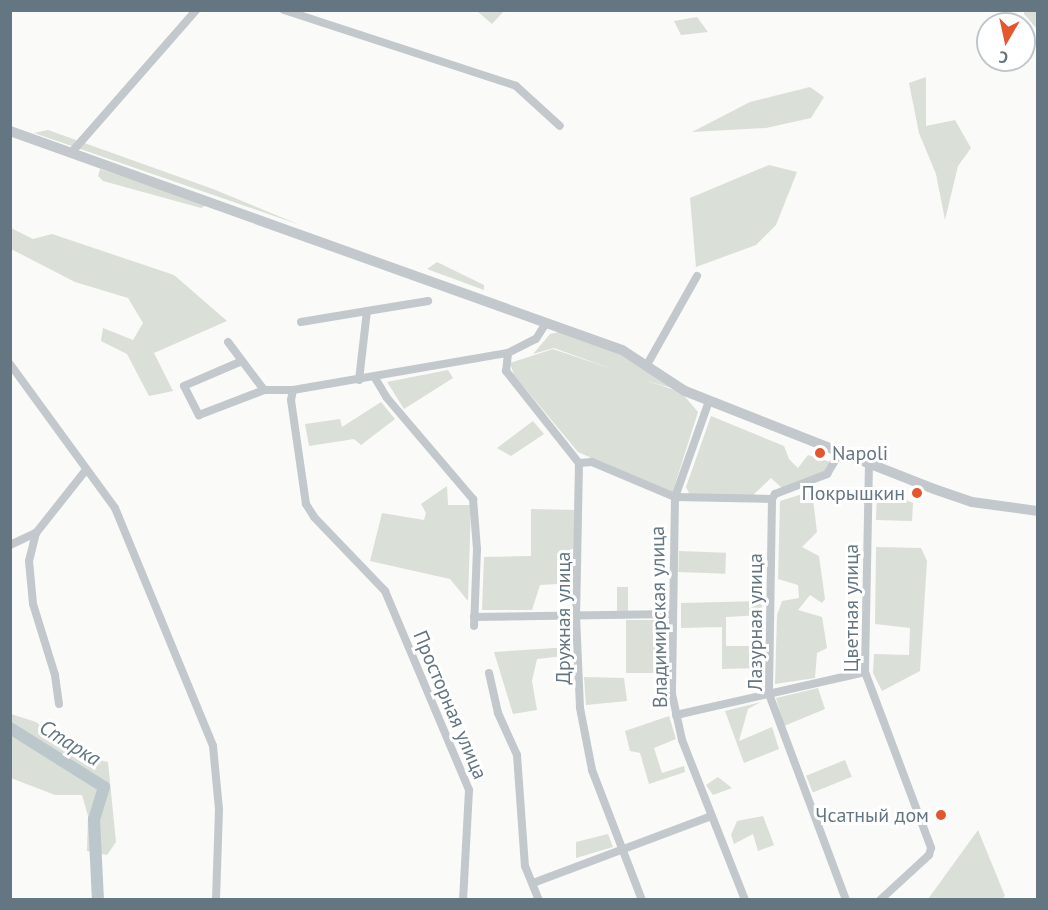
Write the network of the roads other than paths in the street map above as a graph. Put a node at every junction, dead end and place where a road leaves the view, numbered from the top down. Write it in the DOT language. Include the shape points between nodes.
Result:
graph roads {
  1 [pos="196,10"];
  2 [pos="284,10"];
  3 [pos="560,126"];
  4 [pos="10,131"];
  5 [pos="71,153"];
  6 [pos="697,276"];
  7 [pos="428,301"];
  8 [pos="367,311"];
  9 [pos="301,322"];
  10 [pos="546,323"];
  11 [pos="228,342"];
  12 [pos="508,353"];
  13 [pos="242,361"];
  14 [pos="648,363"];
  15 [pos="10,364"];
  16 [pos="375,378"];
  17 [pos="359,380"];
  18 [pos="264,390"];
  19 [pos="293,390"];
  20 [pos="709,401"];
  21 [pos="840,452"];
  22 [pos="579,463"];
  23 [pos="869,463"];
  24 [pos="86,470"];
  25 [pos="675,497"];
  26 [pos="772,499"];
  27 [pos="1038,510"];
  28 [pos="36,533"];
  29 [pos="10,545"];
  30 [pos="672,614"];
  31 [pos="576,616"];
  32 [pos="865,672"];
  33 [pos="489,673"];
  34 [pos="769,694"];
  35 [pos="59,704"];
  36 [pos="676,715"];
  37 [pos="711,816"];
  38 [pos="622,848"];
  39 [pos="532,884"];
  40 [pos="216,900"];
  41 [pos="463,900"];
  42 [pos="539,900"];
  43 [pos="642,900"];
  44 [pos="745,900"];
  45 [pos="846,900"];
  46 [pos="880,900"];
  1 -- 5 [label="street"];
  2 -- 3 [label="street" via="516,86"];
  4 -- 5 [label="street"];
  5 -- 10 [label="street"];
  6 -- 14 [label="street"];
  7 -- 8 [label="street"];
  8 -- 9 [label="street"];
  8 -- 17 [label="street"];
  10 -- 12 [label="street" via="536,339"];
  10 -- 14 [label="street"];
  11 -- 13 [label="street"];
  12 -- 16 [label="street"];
  12 -- 22 [label="street" via="506,371"];
  13 -- 18 [label="street"];
  13 -- 18 [label="street" via="184,386 199,415"];
  14 -- 20 [label="street" via="673,384"];
  15 -- 24 [label="street"];
  16 -- 17 [label="street"];
  16 -- 31 [label="street" via="387,398 473,500 477,549 474,621"];
  17 -- 19 [label="street"];
  18 -- 19 [label="street"];
  19 -- 41 [label="street, Просторная улица" via="291,400 306,504 385,591 469,790"];
  20 -- 21 [label="street"];
  20 -- 25 [label="street, Владимирская улица"];
  21 -- 23 [label="street"];
  21 -- 26 [label="street" via="827,474 775,494"];
  22 -- 25 [label="street" via="591,462"];
  22 -- 31 [label="street, Дружная улица"];
  23 -- 27 [label="street" via="972,502"];
  23 -- 32 [label="street, Цветная улица"];
  24 -- 28 [label="street"];
  24 -- 40 [label="street" via="115,508 129,536 185,686 213,746 219,809"];
  25 -- 26 [label="street"];
  25 -- 30 [label="street, Владимирская улица"];
  26 -- 34 [label="street, Лазурная улица"];
  28 -- 29 [label="street"];
  28 -- 35 [label="street" via="28,578"];
  30 -- 31 [label="street"];
  30 -- 36 [label="street, Владимирская улица" via="672,694"];
  31 -- 38 [label="street, Дружная улица" via="580,708 586,745"];
  32 -- 34 [label="street"];
  32 -- 46 [label="street, Цветная улица" via="931,848 929,855"];
  33 -- 39 [label="street" via="494,702 517,755 525,866"];
  34 -- 36 [label="street"];
  34 -- 45 [label="street, Лазурная улица"];
  36 -- 37 [label="street, Владимирская улица"];
  37 -- 38 [label="street"];
  37 -- 44 [label="street, Владимирская улица"];
  38 -- 39 [label="street"];
  38 -- 43 [label="street, Дружная улица"];
  39 -- 42 [label="street"];
}
